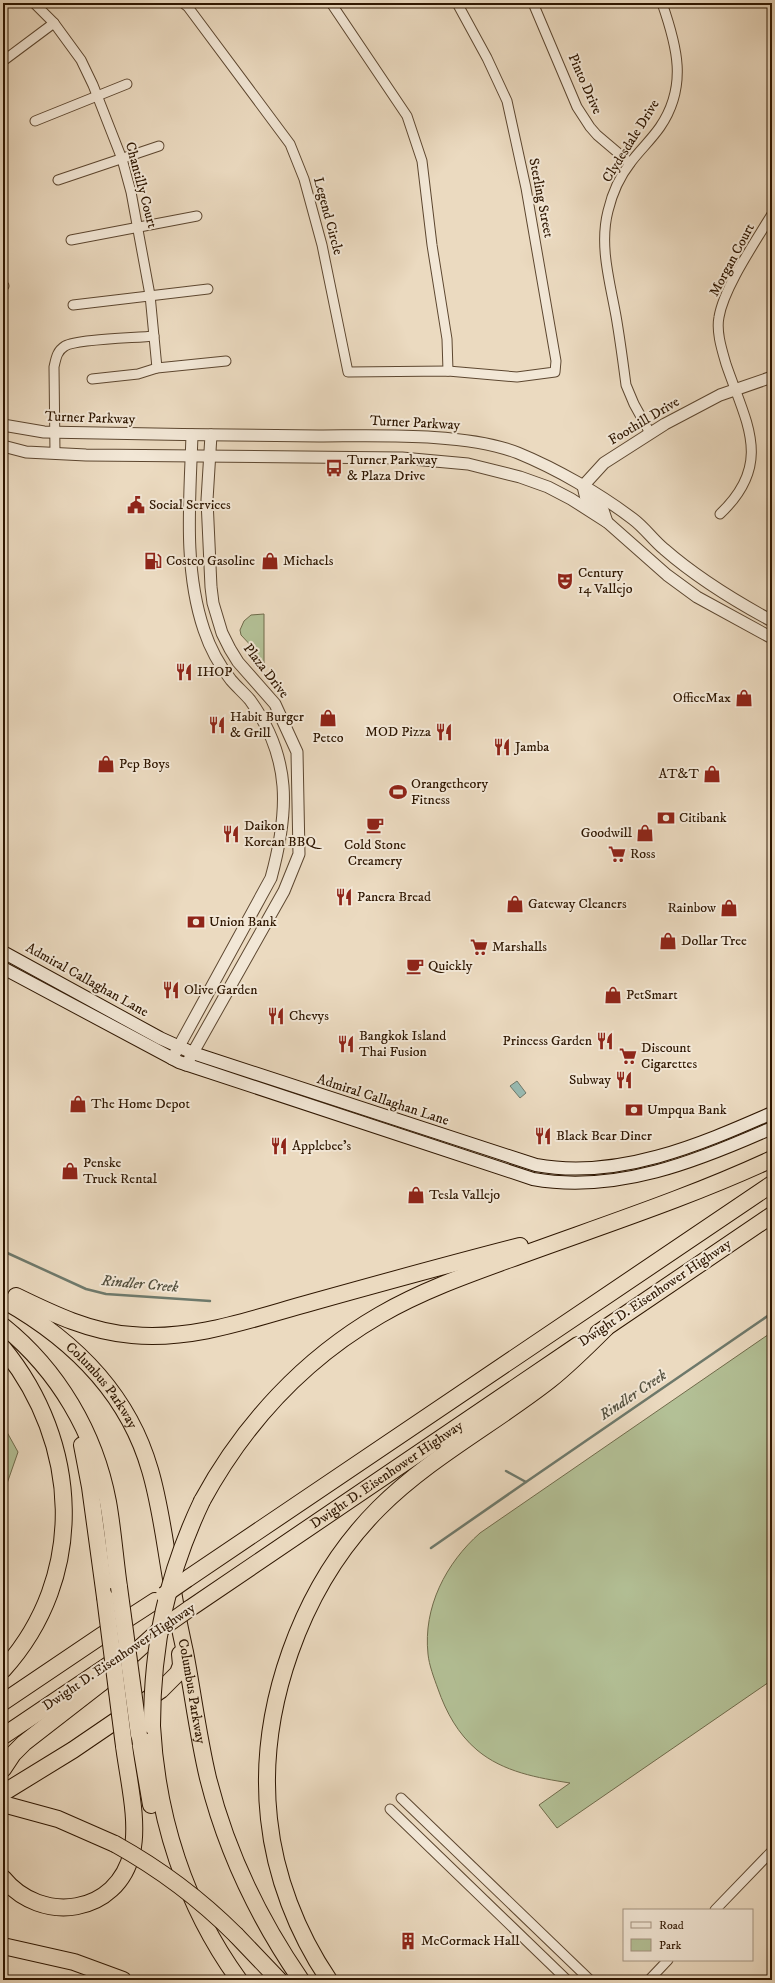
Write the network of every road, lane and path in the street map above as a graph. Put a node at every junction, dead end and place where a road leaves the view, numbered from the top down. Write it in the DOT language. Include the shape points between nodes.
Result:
graph roads {
  1 [pos="34,3"];
  2 [pos="41,3"];
  3 [pos="183,3"];
  4 [pos="331,3"];
  5 [pos="457,3"];
  6 [pos="533,3"];
  7 [pos="662,3"];
  8 [pos="54,23"];
  9 [pos="3,61"];
  10 [pos="127,84"];
  11 [pos="97,94"];
  12 [pos="35,121"];
  13 [pos="159,146"];
  14 [pos="122,159"];
  15 [pos="630,163"];
  16 [pos="58,180"];
  17 [pos="772,214"];
  18 [pos="197,216"];
  19 [pos="138,227"];
  20 [pos="71,240"];
  21 [pos="208,289"];
  22 [pos="150,295"];
  23 [pos="72,305"];
  24 [pos="154,336"];
  25 [pos="226,361"];
  26 [pos="157,368"];
  27 [pos="448,371"];
  28 [pos="517,377"];
  29 [pos="772,378"];
  30 [pos="92,379"];
  31 [pos="735,389"];
  32 [pos="3,425"];
  33 [pos="54,433"];
  34 [pos="650,433"];
  35 [pos="192,435"];
  36 [pos="211,435"];
  37 [pos="3,446"];
  38 [pos="55,453"];
  39 [pos="192,457"];
  40 [pos="210,457"];
  41 [pos="583,486"];
  42 [pos="720,514"];
  43 [pos="607,522"];
  44 [pos="772,621"];
  45 [pos="772,638"];
  46 [pos="3,952"];
  47 [pos="3,968"];
  48 [pos="179,1047"];
  49 [pos="193,1053"];
  50 [pos="172,1059"];
  51 [pos="186,1065"];
  52 [pos="772,1113"];
  53 [pos="772,1128"];
  54 [pos="772,1159"];
  55 [pos="772,1184"];
  56 [pos="772,1215"];
  57 [pos="612,1222"];
  58 [pos="3,1289"];
  59 [pos="3,1300"];
  60 [pos="3,1326"];
  61 [pos="606,1328"];
  62 [pos="3,1348"];
  63 [pos="48,1370"];
  64 [pos="178,1621"];
  65 [pos="162,1628"];
  66 [pos="3,1670"];
  67 [pos="3,1702"];
  68 [pos="3,1736"];
  69 [pos="3,1768"];
  70 [pos="3,1793"];
  71 [pos="401,1798"];
  72 [pos="3,1804"];
  73 [pos="390,1809"];
  74 [pos="772,1851"];
  75 [pos="3,1878"];
  76 [pos="716,1909"];
  77 [pos="205,1925"];
  78 [pos="3,1946"];
  79 [pos="667,1961"];
  80 [pos="123,1980"];
  81 [pos="239,1980"];
  82 [pos="278,1980"];
  83 [pos="301,1980"];
  84 [pos="329,1980"];
  85 [pos="567,1980"];
  86 [pos="590,1980"];
  87 [pos="649,1980"];
  1 -- 8 [label="street, Chantilly Court"];
  2 -- 8 [label="street, Chantilly Court"];
  3 -- 27 [label="street, Legend Circle" via="290,144 304,179 322,245 348,372"];
  4 -- 27 [label="street" via="407,116 422,161 447,339"];
  5 -- 28 [label="street, Sterling Street" via="488,58 507,102 526,188 556,362 555,372"];
  6 -- 15 [label="street, Pinto Drive" via="577,107 597,135"];
  7 -- 15 [label="street, Clydesdale Drive" via="677,48 677,83 668,113"];
  8 -- 9 [label="street"];
  8 -- 11 [label="street, Chantilly Court" via="81,60"];
  10 -- 11 [label="street"];
  11 -- 12 [label="street"];
  11 -- 14 [label="street, Chantilly Court"];
  13 -- 14 [label="street"];
  14 -- 16 [label="street"];
  14 -- 19 [label="street, Chantilly Court"];
  15 -- 34 [label="street, Clydesdale Drive" via="614,192 608,212 604,234 606,262 626,385"];
  17 -- 31 [label="street, Morgan Court" via="730,288 719,317 722,352"];
  18 -- 19 [label="street"];
  19 -- 20 [label="street"];
  19 -- 22 [label="street, Chantilly Court"];
  21 -- 22 [label="street"];
  22 -- 23 [label="street"];
  22 -- 24 [label="street, Chantilly Court"];
  24 -- 26 [label="street, Chantilly Court"];
  24 -- 33 [label="street" via="73,342 60,349 54,367"];
  25 -- 26 [label="street"];
  26 -- 30 [label="street" via="138,374"];
  27 -- 28 [label="street, Legend Circle"];
  29 -- 31 [label="street, Foothill Drive"];
  31 -- 34 [label="street, Foothill Drive" via="720,394"];
  31 -- 42 [label="street, Morgan Court" via="750,430 752,459 745,483 733,502"];
  32 -- 33 [label="street, Turner Parkway"];
  33 -- 35 [label="street, Turner Parkway"];
  33 -- 38 [label="street"];
  34 -- 41 [label="street, Foothill Drive" via="604,463"];
  35 -- 36 [label="street, Turner Parkway"];
  35 -- 39 [label="street"];
  36 -- 40 [label="street, Plaza Drive"];
  36 -- 41 [label="street, Turner Parkway" via="373,436 477,442 517,452"];
  37 -- 38 [label="street" via="26,452"];
  38 -- 39 [label="street"];
  39 -- 40 [label="street"];
  39 -- 48 [label="street" via="192,583 203,628 210,648 231,680 259,714 276,746 281,768 284,806 280,846 271,878"];
  40 -- 43 [label="street" via="402,458 468,464 520,477 548,488"];
  40 -- 49 [label="street, Plaza Drive" via="207,500 213,603 230,649 238,662 275,704 297,752 299,854 281,898"];
  41 -- 43 [label="street" via="586,499 603,510"];
  41 -- 44 [label="street, Turner Parkway" via="636,521 684,565"];
  43 -- 45 [label="street" via="697,597"];
  46 -- 48 [label="main road, Admiral Callaghan Lane"];
  47 -- 50 [label="main road, Admiral Callaghan Lane"];
  48 -- 49 [label="main road, Admiral Callaghan Lane"];
  48 -- 50 [label="street"];
  49 -- 51 [label="street, Plaza Drive"];
  49 -- 52 [label="main road, Admiral Callaghan Lane" via="522,1162 564,1170 601,1168 669,1153 708,1141"];
  50 -- 51 [label="main road, Admiral Callaghan Lane"];
  51 -- 53 [label="main road, Admiral Callaghan Lane" via="519,1175 563,1183 603,1182 672,1166 707,1156"];
  54 -- 57 [label="highway" via="718,1183"];
  55 -- 67 [label="highway, Dwight D. Eisenhower Highway, bridge"];
  56 -- 61 [label="highway, Dwight D. Eisenhower Highway"];
  57 -- 58 [label="highway" via="232,1324 185,1334 145,1336 104,1331 59,1316"];
  57 -- 77 [label="highway, bridge" via="422,1294 385,1312 349,1335 304,1370 265,1410 231,1454 202,1501 177,1560 163,1610 154,1668 152,1726 156,1772 167,1827 185,1881"];
  59 -- 64 [label="highway, Columbus Parkway" via="50,1330 84,1358 107,1385 128,1416 144,1452 154,1486"];
  60 -- 63 [label="highway"];
  61 -- 65 [label="highway, Dwight D. Eisenhower Highway, bridge" via="550,1363"];
  61 -- 84 [label="highway" via="549,1381 436,1461 378,1509 336,1561 319,1588 299,1629 282,1676 274,1712 269,1760 269,1818 277,1864 289,1902 308,1945"];
  62 -- 66 [label="highway" via="29,1384 47,1421 59,1457 64,1512 60,1551 48,1597 30,1633"];
  63 -- 75 [label="highway, bridge" via="74,1424 84,1452 133,1813 133,1842 127,1866 114,1885 92,1902 55,1908 29,1900 14,1890"];
  63 -- 77 [label="highway, bridge" via="78,1416 93,1448 108,1501 148,1792 158,1829"];
  64 -- 70 [label="highway" via="180,1665 171,1682 73,1750"];
  64 -- 83 [label="highway, Columbus Parkway" via="205,1762 223,1827 241,1873 272,1936"];
  65 -- 68 [label="highway, Dwight D. Eisenhower Highway"];
  65 -- 69 [label="highway" via="100,1684 24,1743"];
  71 -- 86 [label="street"];
  72 -- 82 [label="highway, bridge" via="86,1831 115,1844 175,1881 236,1934"];
  73 -- 85 [label="street"];
  74 -- 76 [label="street"];
  77 -- 81 [label="highway"];
  78 -- 80 [label="highway" via="74,1962"];
  79 -- 87 [label="street"];
}
